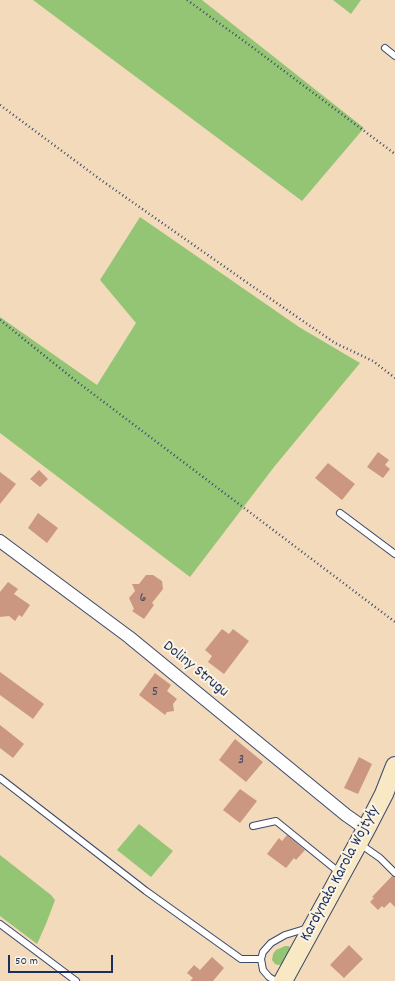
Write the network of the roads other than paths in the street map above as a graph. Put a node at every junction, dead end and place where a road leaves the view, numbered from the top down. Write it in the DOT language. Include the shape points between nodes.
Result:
graph roads {
  1 [pos="385,48"];
  2 [pos="395,56"];
  3 [pos="340,513"];
  4 [pos="0,541"];
  5 [pos="395,554"];
  6 [pos="395,766"];
  7 [pos="0,778"];
  8 [pos="253,826"];
  9 [pos="363,836"];
  10 [pos="395,873"];
  11 [pos="342,874"];
  12 [pos="0,924"];
  13 [pos="313,926"];
  14 [pos="261,959"];
  15 [pos="76,981"];
  16 [pos="276,981"];
  17 [pos="283,981"];
  1 -- 2 [label="lane"];
  3 -- 5 [label="lane"];
  4 -- 9 [label="street, Doliny Strugu" via="129,637 346,815"];
  6 -- 9 [label="street, Kardynała Karola Wojtyły"];
  7 -- 14 [label="lane" via="146,891 241,959"];
  8 -- 11 [label="lane" via="276,821"];
  9 -- 10 [label="lane"];
  9 -- 11 [label="street, Kardynała Karola Wojtyły"];
  11 -- 13 [label="street, Kardynała Karola Wojtyły"];
  12 -- 15 [label="lane"];
  13 -- 14 [label="lane" via="271,943 263,952"];
  13 -- 17 [label="street, Kardynała Karola Wojtyły"];
  14 -- 16 [label="lane" via="263,970"];
}
